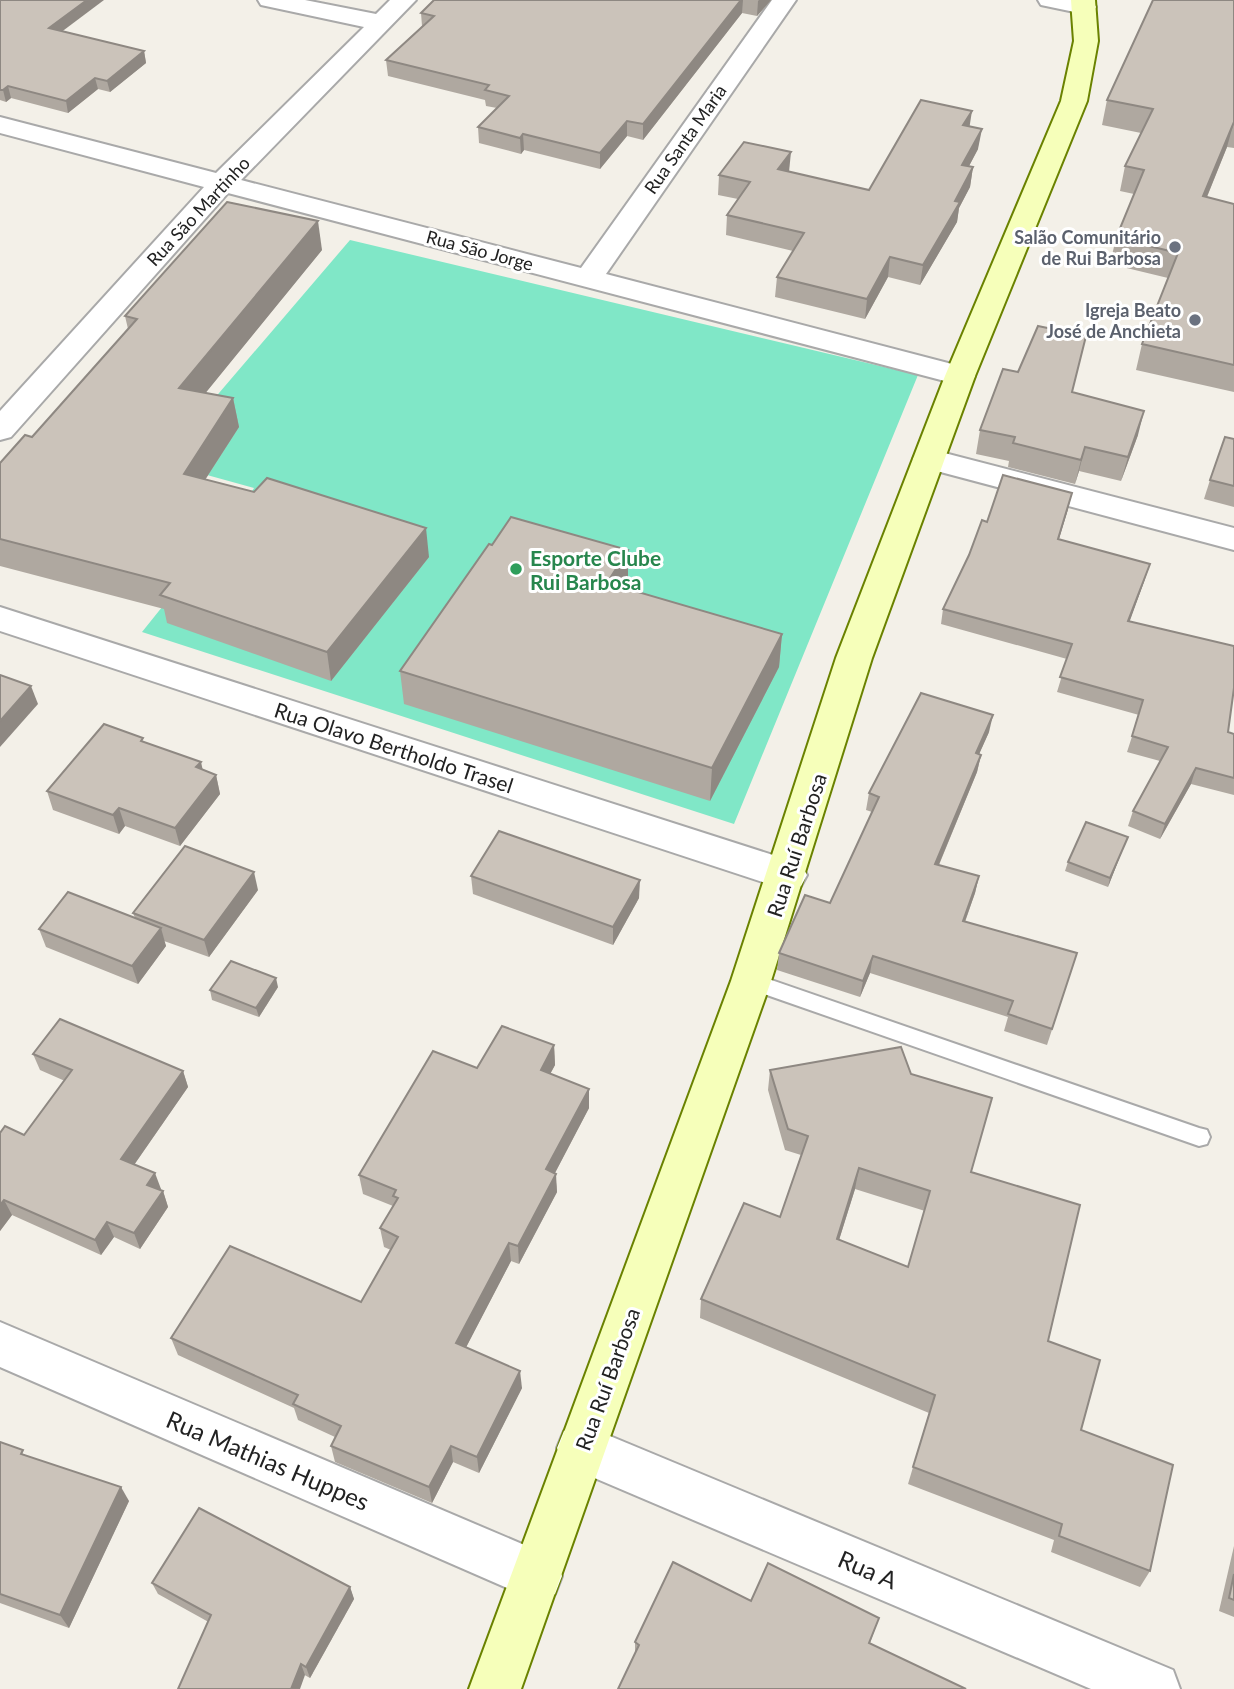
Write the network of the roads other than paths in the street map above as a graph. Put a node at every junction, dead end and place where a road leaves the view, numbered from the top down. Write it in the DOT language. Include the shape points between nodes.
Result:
graph roads {
  1 [pos="270,0"];
  2 [pos="404,0"];
  3 [pos="785,0"];
  4 [pos="1073,2"];
  5 [pos="382,23"];
  6 [pos="0,125"];
  7 [pos="223,182"];
  8 [pos="587,279"];
  9 [pos="960,376"];
  10 [pos="0,430"];
  11 [pos="929,459"];
  12 [pos="1234,539"];
  13 [pos="0,619"];
  14 [pos="788,875"];
  15 [pos="751,981"];
  16 [pos="1199,1137"];
  17 [pos="0,1344"];
  18 [pos="581,1448"];
  19 [pos="537,1576"];
  20 [pos="495,1689"];
  21 [pos="1154,1689"];
  1 -- 5 [label="street"];
  2 -- 5 [label="street, Rua São Martinho"];
  3 -- 8 [label="street, Rua Santa Maria"];
  4 -- 9 [label="main road, Rua Ruí Barbosa" via="1086,41 1074,101"];
  5 -- 7 [label="street, Rua São Martinho"];
  6 -- 7 [label="street, Rua São Jorge"];
  7 -- 8 [label="street, Rua São Jorge"];
  7 -- 10 [label="street, Rua São Martinho"];
  8 -- 9 [label="street, Rua São Jorge"];
  9 -- 11 [label="main road, Rua Ruí Barbosa"];
  11 -- 12 [label="street"];
  11 -- 14 [label="main road, Rua Ruí Barbosa" via="854,659"];
  13 -- 14 [label="street, Rua Olavo Bertholdo Trasel"];
  14 -- 15 [label="main road, Rua Ruí Barbosa"];
  15 -- 16 [label="lane"];
  15 -- 18 [label="main road, Rua Ruí Barbosa"];
  17 -- 19 [label="street, Rua Mathias Huppes"];
  18 -- 19 [label="main road, Rua Ruí Barbosa"];
  18 -- 21 [label="street, Rua A"];
  19 -- 20 [label="main road, Rua Ruí Barbosa"];
}
